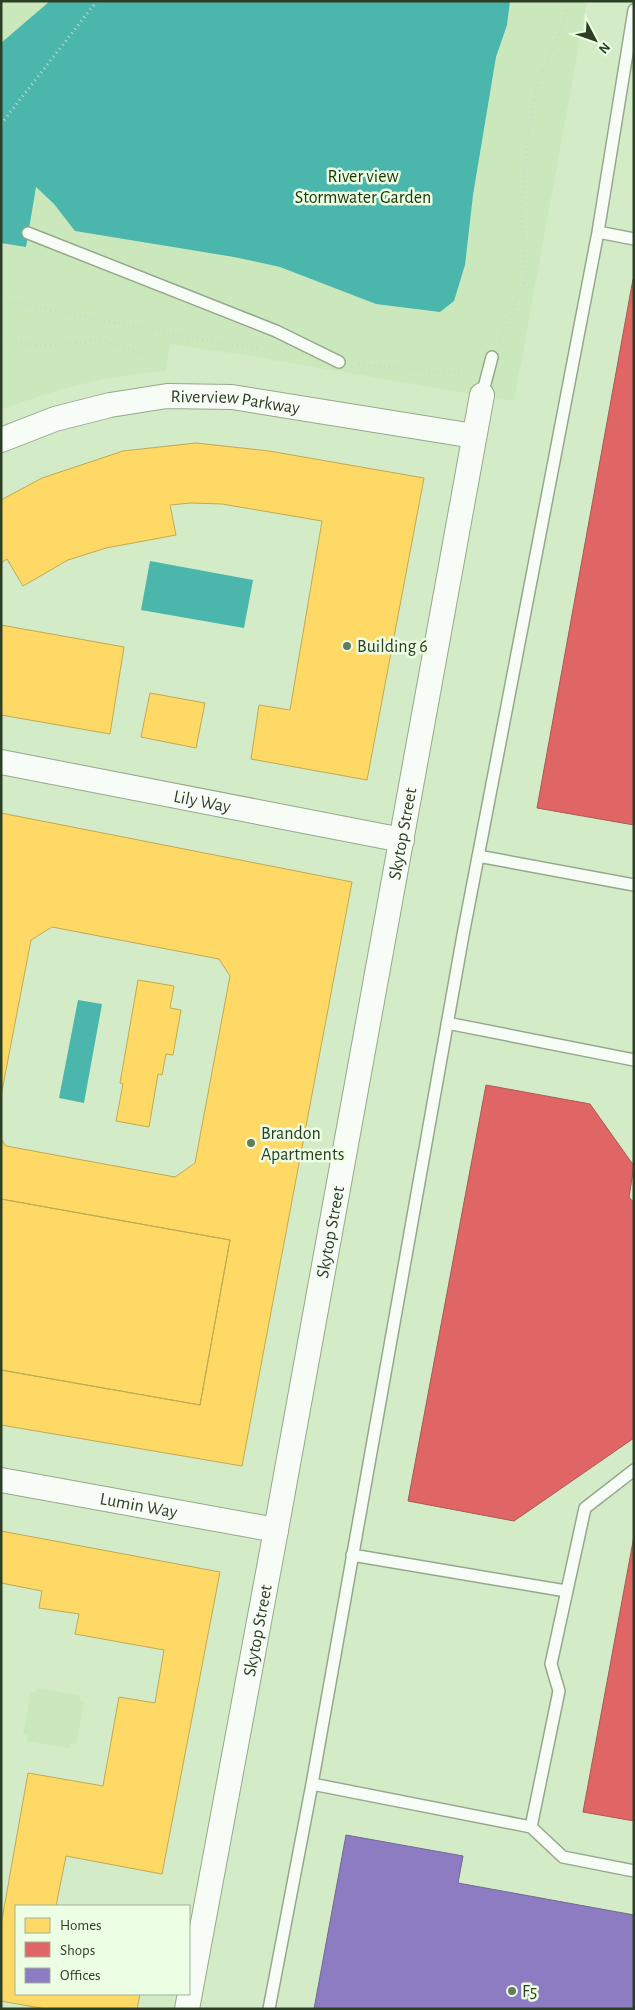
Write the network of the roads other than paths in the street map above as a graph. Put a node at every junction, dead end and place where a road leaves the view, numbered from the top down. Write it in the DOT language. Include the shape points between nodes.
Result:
graph roads {
  1 [pos="634,10"];
  2 [pos="598,232"];
  3 [pos="28,233"];
  4 [pos="634,239"];
  5 [pos="492,357"];
  6 [pos="339,362"];
  7 [pos="482,395"];
  8 [pos="474,436"];
  9 [pos="1,440"];
  10 [pos="1,762"];
  11 [pos="402,840"];
  12 [pos="478,856"];
  13 [pos="634,885"];
  14 [pos="447,1023"];
  15 [pos="634,1060"];
  16 [pos="634,1470"];
  17 [pos="1,1480"];
  18 [pos="276,1530"];
  19 [pos="352,1555"];
  20 [pos="566,1591"];
  21 [pos="312,1784"];
  22 [pos="531,1827"];
  23 [pos="634,1871"];
  24 [pos="190,1993"];
  25 [pos="190,1995"];
  26 [pos="187,2009"];
  27 [pos="269,2009"];
  1 -- 2 [label="lane"];
  2 -- 4 [label="lane"];
  2 -- 12 [label="lane"];
  3 -- 6 [label="lane" via="276,332"];
  5 -- 7 [label="lane"];
  7 -- 8 [label="street, Skytop Street"];
  8 -- 9 [label="street, Riverview Parkway" via="232,397 167,396 110,405 55,419"];
  8 -- 11 [label="street, Skytop Street"];
  10 -- 11 [label="street, Lily Way"];
  11 -- 18 [label="street, Skytop Street"];
  12 -- 13 [label="lane"];
  12 -- 14 [label="lane"];
  14 -- 15 [label="lane"];
  14 -- 19 [label="lane"];
  16 -- 20 [label="lane" via="585,1508"];
  17 -- 18 [label="street, Lumin Way"];
  18 -- 24 [label="street, Skytop Street"];
  19 -- 20 [label="lane"];
  19 -- 21 [label="lane"];
  20 -- 22 [label="lane" via="551,1664 559,1691"];
  21 -- 22 [label="lane"];
  21 -- 27 [label="lane"];
  22 -- 23 [label="lane" via="563,1857"];
  25 -- 26 [label="street, Skytop Street"];
}
